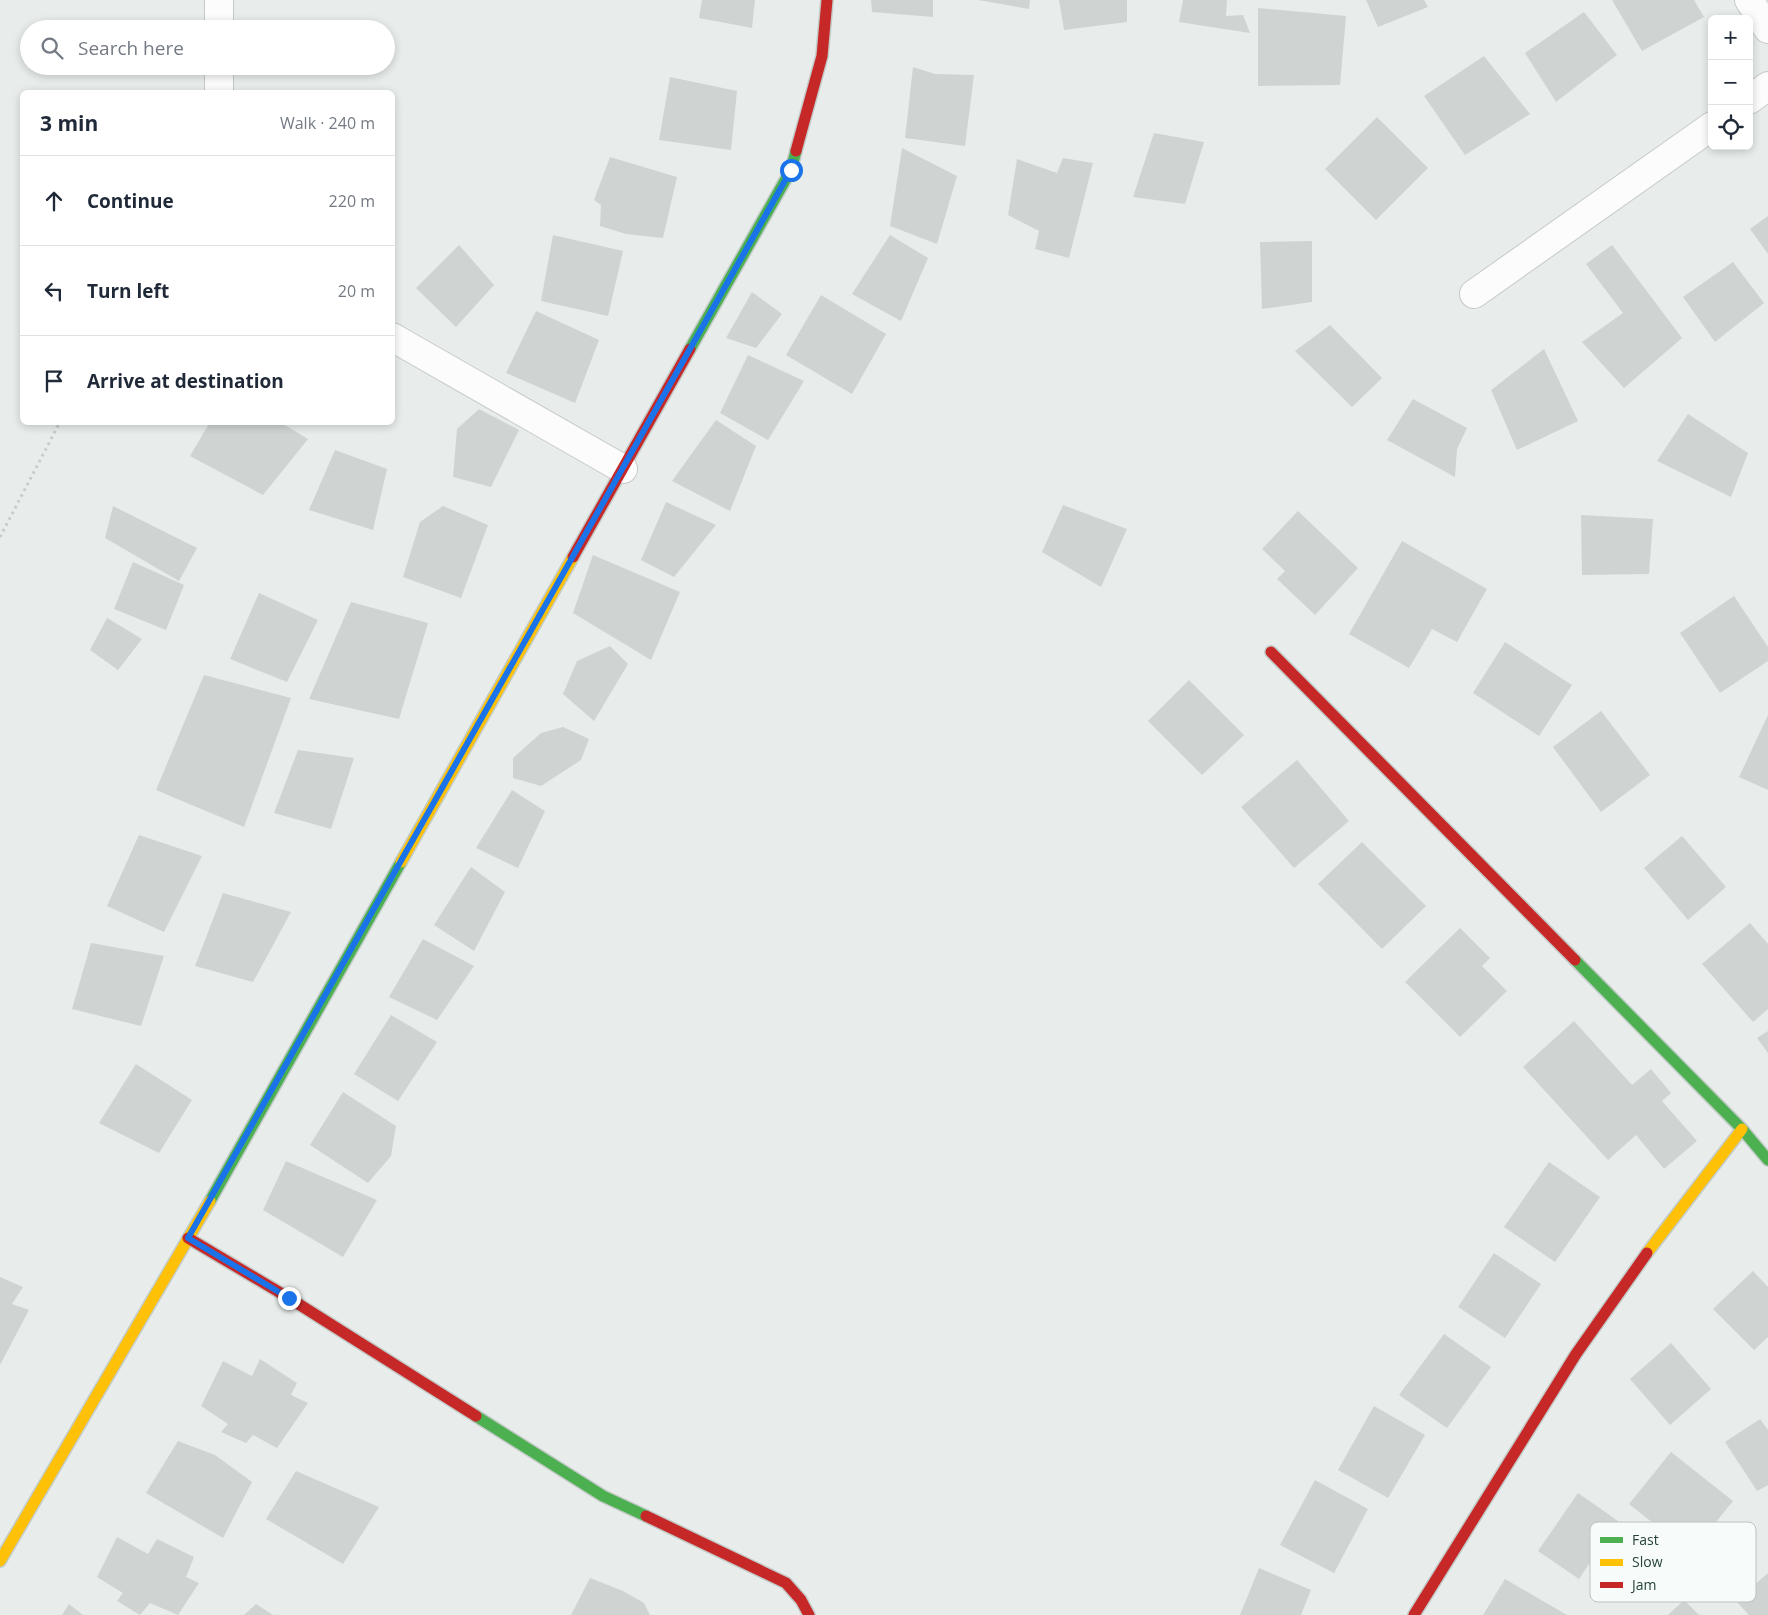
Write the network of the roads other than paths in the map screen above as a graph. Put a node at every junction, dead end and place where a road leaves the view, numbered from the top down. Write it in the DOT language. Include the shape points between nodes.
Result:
graph roads {
  1 [pos="219,0"];
  2 [pos="827,0"];
  3 [pos="1749,0"];
  4 [pos="219,20"];
  5 [pos="1768,29"];
  6 [pos="219,75"];
  7 [pos="1768,86"];
  8 [pos="220,90"];
  9 [pos="1753,97"];
  10 [pos="1708,129"];
  11 [pos="1474,294"];
  12 [pos="395,339"];
  13 [pos="623,468"];
  14 [pos="1271,652"];
  15 [pos="1742,1129"];
  16 [pos="1768,1160"];
  17 [pos="188,1238"];
  18 [pos="0,1561"];
  19 [pos="809,1615"];
  20 [pos="1414,1615"];
  1 -- 4 [label="street"];
  2 -- 13 [label="street" via="822,56 791,170"];
  3 -- 5 [label="street"];
  6 -- 8 [label="street"];
  7 -- 9 [label="street"];
  10 -- 11 [label="street"];
  12 -- 13 [label="street"];
  13 -- 17 [label="street"];
  14 -- 15 [label="street"];
  15 -- 16 [label="street"];
  15 -- 20 [label="street" via="1672,1218 1576,1354"];
  17 -- 18 [label="street"];
  17 -- 19 [label="street" via="603,1496 786,1582"];
}
